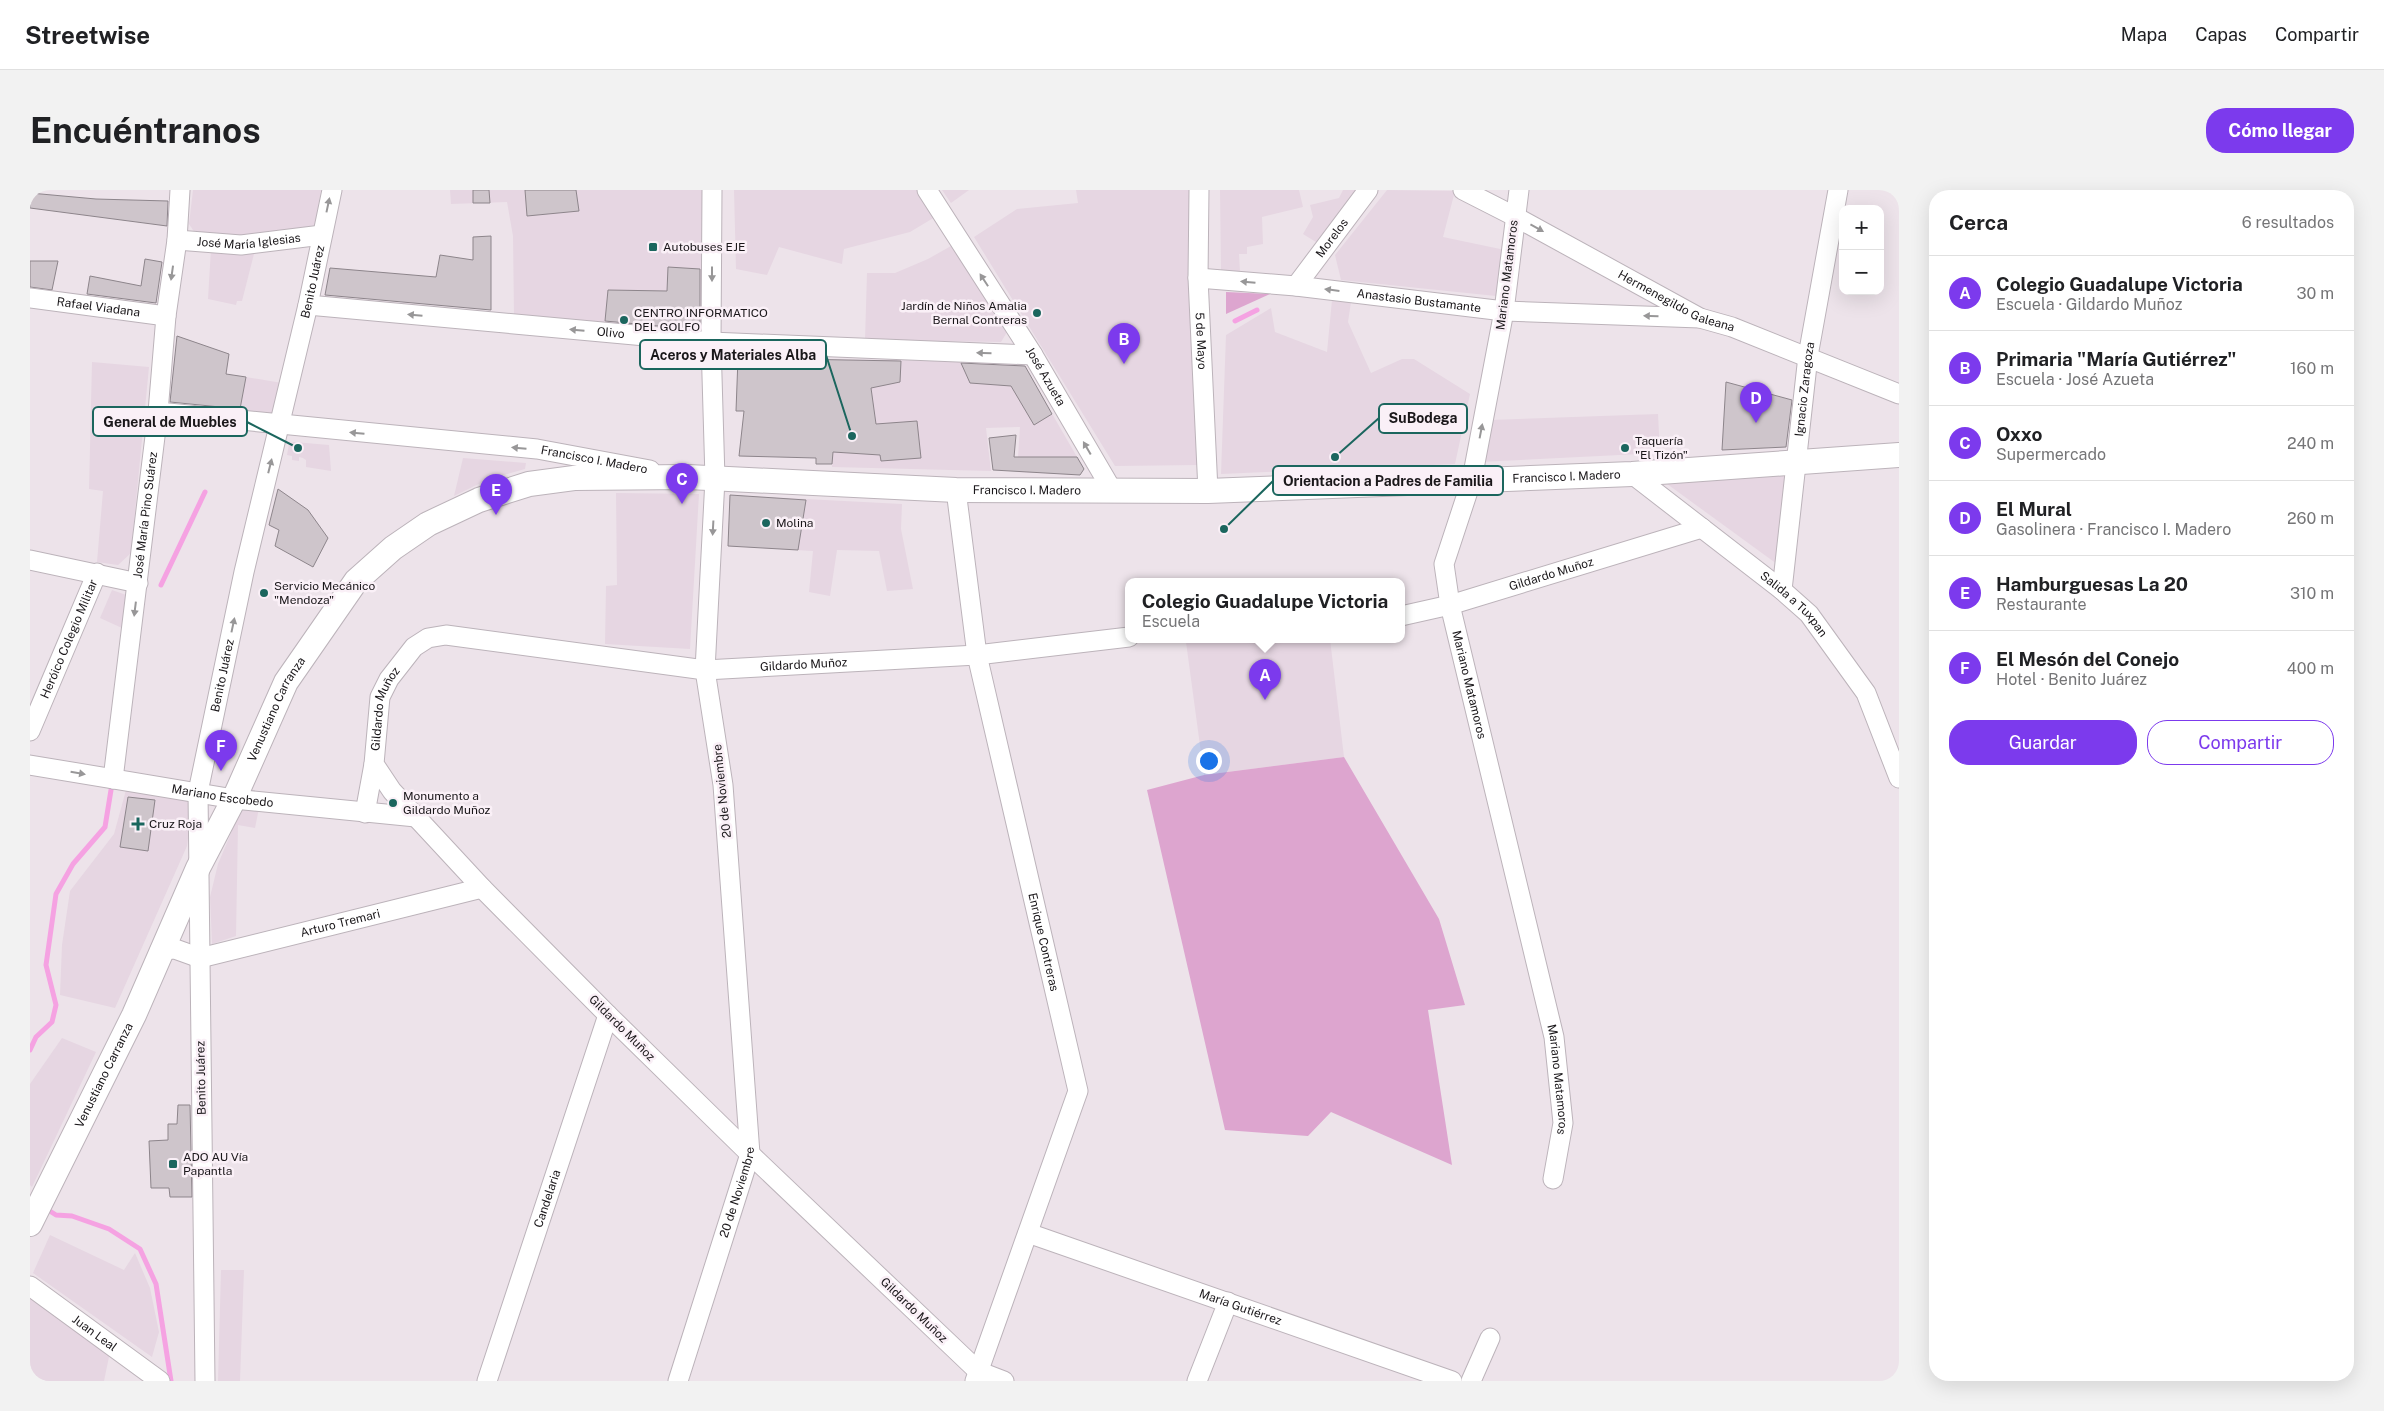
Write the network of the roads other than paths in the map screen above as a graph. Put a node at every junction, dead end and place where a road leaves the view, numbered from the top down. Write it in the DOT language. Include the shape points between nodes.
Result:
graph roads {
  1 [pos="180,190"];
  2 [pos="332,190"];
  3 [pos="712,190"];
  4 [pos="927,190"];
  5 [pos="1199,190"];
  6 [pos="1368,190"];
  7 [pos="1463,190"];
  8 [pos="1519,190"];
  9 [pos="1838,190"];
  10 [pos="1514,216"];
  11 [pos="322,235"];
  12 [pos="177,240"];
  13 [pos="1198,278"];
  14 [pos="1296,286"];
  15 [pos="30,298"];
  16 [pos="308,305"];
  17 [pos="1504,311"];
  18 [pos="166,316"];
  19 [pos="1700,318"];
  20 [pos="711,342"];
  21 [pos="1033,355"];
  22 [pos="1808,356"];
  23 [pos="1899,394"];
  24 [pos="158,412"];
  25 [pos="280,425"];
  26 [pos="1899,455"];
  27 [pos="1795,461"];
  28 [pos="1632,474"];
  29 [pos="688,477"];
  30 [pos="715,479"];
  31 [pos="1472,479"];
  32 [pos="956,490"];
  33 [pos="1112,490"];
  34 [pos="1208,491"];
  35 [pos="1702,528"];
  36 [pos="30,560"];
  37 [pos="97,573"];
  38 [pos="138,583"];
  39 [pos="1782,590"];
  40 [pos="1450,605"];
  41 [pos="1405,615"];
  42 [pos="1125,637"];
  43 [pos="977,655"];
  44 [pos="705,670"];
  45 [pos="30,731"];
  46 [pos="374,764"];
  47 [pos="30,765"];
  48 [pos="1899,778"];
  49 [pos="113,779"];
  50 [pos="198,792"];
  51 [pos="234,798"];
  52 [pos="365,813"];
  53 [pos="416,817"];
  54 [pos="198,868"];
  55 [pos="482,888"];
  56 [pos="160,950"];
  57 [pos="200,958"];
  58 [pos="608,1015"];
  59 [pos="750,1154"];
  60 [pos="1553,1179"];
  61 [pos="30,1223"];
  62 [pos="1028,1233"];
  63 [pos="30,1286"];
  64 [pos="1228,1302"];
  65 [pos="1490,1338"];
  66 [pos="154,1376"];
  67 [pos="976,1376"];
  68 [pos="205,1381"];
  69 [pos="487,1381"];
  70 [pos="678,1381"];
  71 [pos="1004,1381"];
  72 [pos="1197,1381"];
  73 [pos="1452,1381"];
  74 [pos="1471,1381"];
  1 -- 12 [label="street, José María Pino Suárez"];
  11 -- 2 [label="street, Benito Juárez, one-way"];
  3 -- 20 [label="street, 20 de Noviembre, one-way"];
  21 -- 4 [label="street, José Azueta, one-way"];
  5 -- 13 [label="street, 5 de Mayo"];
  6 -- 14 [label="street, Morelos"];
  7 -- 10 [label="street, Hermenegildo Galeana"];
  8 -- 10 [label="street, Mariano Matamoros"];
  9 -- 22 [label="street, Ignacio Zaragoza"];
  10 -- 17 [label="street, Mariano Matamoros"];
  10 -- 19 [label="street, Hermenegildo Galeana, one-way"];
  11 -- 12 [label="street, José María Iglesias" via="241,245"];
  11 -- 16 [label="street, Benito Juárez"];
  12 -- 18 [label="street, José María Pino Suárez, one-way"];
  14 -- 13 [label="street, Anastasio Bustamante, one-way"];
  13 -- 34 [label="street, 5 de Mayo"];
  17 -- 14 [label="street, Anastasio Bustamante, one-way"];
  15 -- 18 [label="street, Rafael Viadana"];
  20 -- 16 [label="street, Olivo, one-way"];
  16 -- 25 [label="street, Benito Juárez"];
  19 -- 17 [label="street, Anastasio Bustamante, one-way"];
  31 -- 17 [label="street, Mariano Matamoros, one-way"];
  18 -- 24 [label="street, José María Pino Suárez"];
  19 -- 22 [label="street, Hermenegildo Galeana"];
  21 -- 20 [label="street, Olivo, one-way"];
  20 -- 30 [label="street, 20 de Noviembre"];
  33 -- 21 [label="street, José Azueta, one-way"];
  22 -- 23 [label="street, Hermenegildo Galeana"];
  22 -- 27 [label="street, Ignacio Zaragoza"];
  24 -- 25 [label="street, Francisco I. Madero"];
  24 -- 38 [label="street, José María Pino Suárez"];
  29 -- 25 [label="street, Francisco I. Madero, one-way" via="537,449"];
  50 -- 25 [label="street, Benito Juárez, one-way" via="244,572"];
  26 -- 27 [label="main road, Francisco I. Madero"];
  27 -- 28 [label="main road, Francisco I. Madero"];
  27 -- 39 [label="street, Ignacio Zaragoza"];
  28 -- 31 [label="main road, Francisco I. Madero"];
  28 -- 35 [label="street, Salida a Tuxpan"];
  29 -- 30 [label="main road, Francisco I. Madero"];
  29 -- 51 [label="main road, Venustiano Carranza" via="574,478 529,484 479,500 428,524 393,548 356,582 286,682"];
  30 -- 32 [label="main road, Francisco I. Madero"];
  30 -- 44 [label="street, 20 de Noviembre, one-way"];
  31 -- 34 [label="main road, Francisco I. Madero"];
  31 -- 40 [label="street, Mariano Matamoros" via="1444,564"];
  32 -- 33 [label="main road, Francisco I. Madero"];
  32 -- 43 [label="street, Enrique Contreras"];
  33 -- 34 [label="main road, Francisco I. Madero"];
  35 -- 39 [label="street, Salida a Tuxpan"];
  35 -- 40 [label="street, Gildardo Muñoz"];
  36 -- 37 [label="street"];
  37 -- 38 [label="street"];
  37 -- 45 [label="street, Heróico Colegio Militar"];
  38 -- 49 [label="street, José María Pino Suárez, one-way"];
  39 -- 48 [label="street, Salida a Tuxpan" via="1809,614 1866,693"];
  40 -- 41 [label="street, Gildardo Muñoz"];
  40 -- 60 [label="street, Mariano Matamoros" via="1554,1037 1563,1123"];
  42 -- 43 [label="street, Gildardo Muñoz"];
  43 -- 44 [label="street, Gildardo Muñoz"];
  43 -- 62 [label="street, Enrique Contreras" via="1078,1091"];
  44 -- 46 [label="street, Gildardo Muñoz" via="446,634 428,638 407,655 380,697"];
  44 -- 59 [label="street, 20 de Noviembre" via="723,784"];
  46 -- 52 [label="street"];
  46 -- 53 [label="street, Gildardo Muñoz" via="392,791"];
  47 -- 49 [label="street, Mariano Escobedo, one-way"];
  49 -- 50 [label="street, Mariano Escobedo"];
  50 -- 51 [label="street, Mariano Escobedo"];
  50 -- 54 [label="street, Benito Juárez"];
  51 -- 52 [label="street, Mariano Escobedo"];
  51 -- 54 [label="main road, Venustiano Carranza"];
  52 -- 53 [label="street, Mariano Escobedo"];
  53 -- 55 [label="street, Gildardo Muñoz"];
  54 -- 56 [label="main road, Venustiano Carranza"];
  54 -- 57 [label="street, Benito Juárez"];
  55 -- 57 [label="street, Arturo Tremari"];
  55 -- 58 [label="street, Gildardo Muñoz"];
  56 -- 57 [label="street" via="175,948"];
  56 -- 61 [label="main road, Venustiano Carranza" via="134,1015"];
  57 -- 68 [label="street, Benito Juárez"];
  58 -- 59 [label="street, Gildardo Muñoz"];
  58 -- 69 [label="street, Candelaria"];
  59 -- 67 [label="street, Gildardo Muñoz"];
  59 -- 70 [label="street, 20 de Noviembre"];
  62 -- 64 [label="street, María Gutiérrez"];
  62 -- 67 [label="street, Enrique Contreras"];
  63 -- 66 [label="street, Juan Leal"];
  64 -- 72 [label="street"];
  64 -- 73 [label="street, María Gutiérrez"];
  65 -- 74 [label="street"];
  67 -- 71 [label="street, Gildardo Muñoz"];
}
